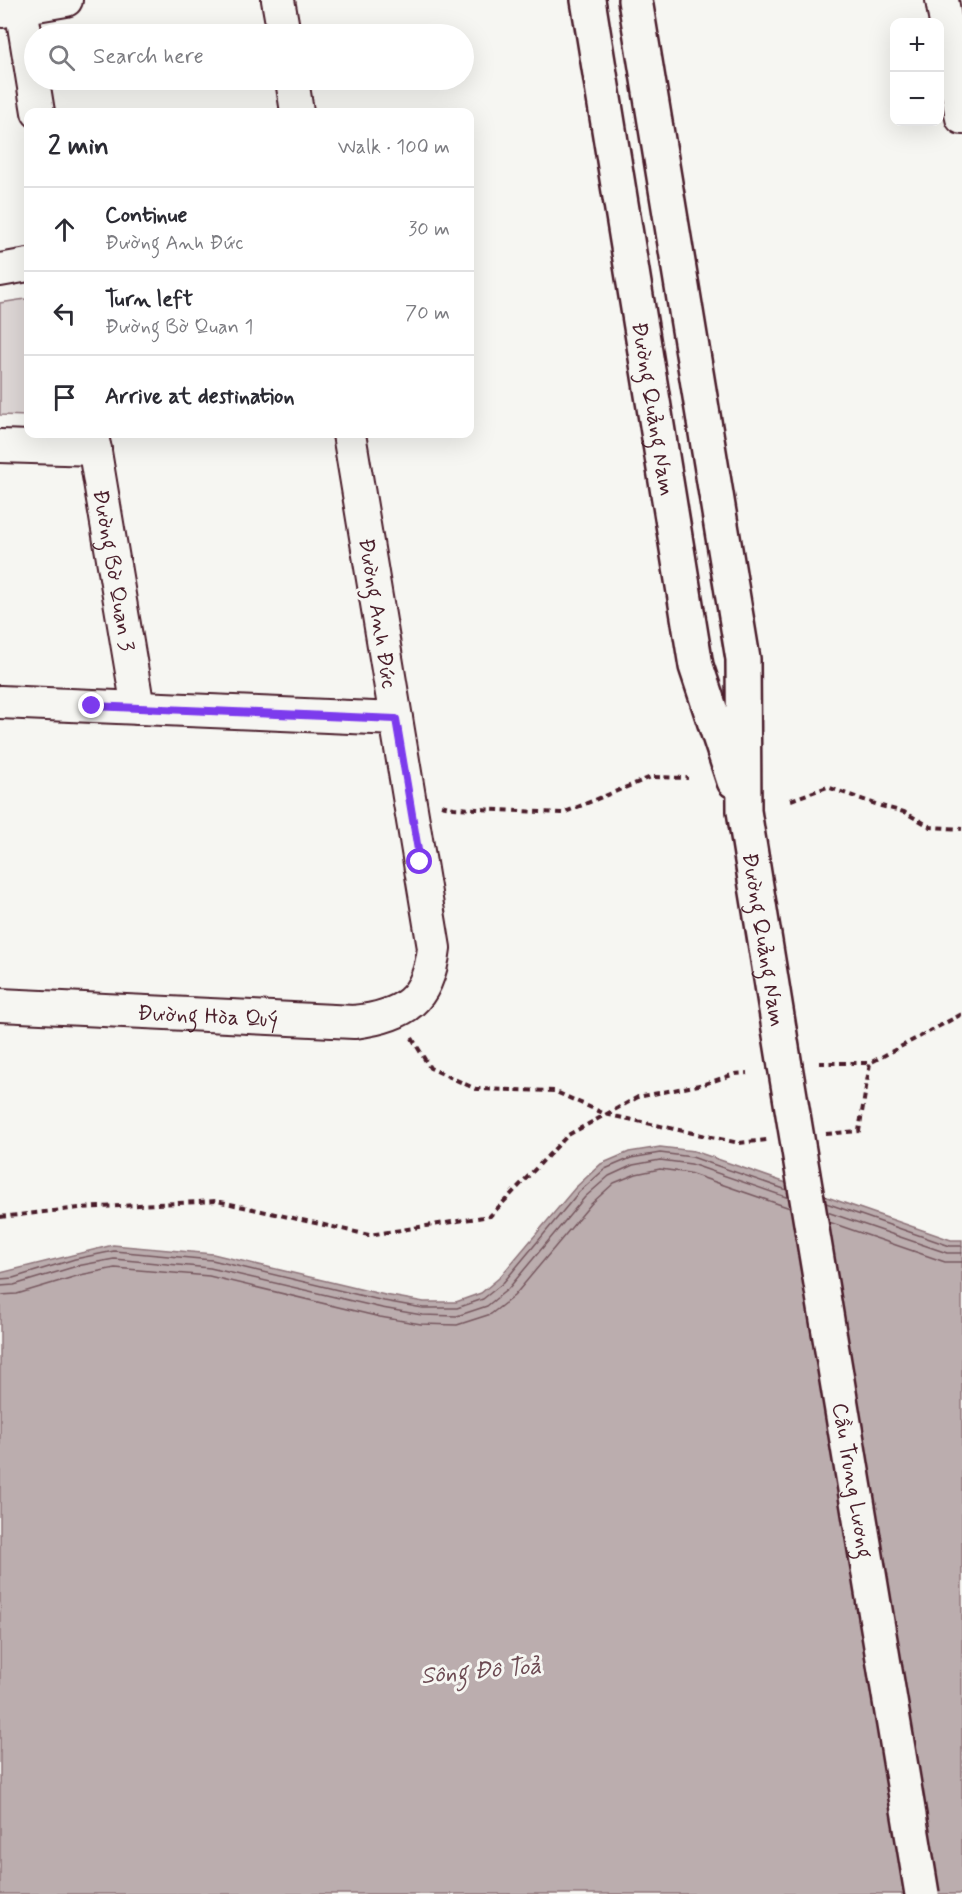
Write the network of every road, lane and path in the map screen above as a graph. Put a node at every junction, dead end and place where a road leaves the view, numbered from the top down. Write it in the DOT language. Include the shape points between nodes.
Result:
graph roads {
  1 [pos="66,0"];
  2 [pos="279,0"];
  3 [pos="588,0"];
  4 [pos="635,0"];
  5 [pos="942,0"];
  6 [pos="10,9"];
  7 [pos="283,24"];
  8 [pos="24,59"];
  9 [pos="33,90"];
  10 [pos="294,90"];
  11 [pos="38,108"];
  12 [pos="296,108"];
  13 [pos="962,115"];
  14 [pos="24,266"];
  15 [pos="0,270"];
  16 [pos="350,438"];
  17 [pos="93,441"];
  18 [pos="0,446"];
  19 [pos="0,702"];
  20 [pos="138,708"];
  21 [pos="396,719"];
  22 [pos="688,778"];
  23 [pos="410,799"];
  24 [pos="791,800"];
  25 [pos="744,811"];
  26 [pos="962,829"];
  27 [pos="0,1005"];
  28 [pos="405,1007"];
  29 [pos="819,1063"];
  30 [pos="870,1063"];
  31 [pos="784,1066"];
  32 [pos="748,1073"];
  33 [pos="605,1114"];
  34 [pos="0,1217"];
  35 [pos="922,1894"];
  1 -- 6 [label="street"];
  2 -- 7 [label="street"];
  3 -- 25 [label="main road, Đường Quảng Nam" via="696,666"];
  4 -- 25 [label="main road, Đường Quảng Nam" via="743,659"];
  5 -- 13 [label="street"];
  6 -- 8 [label="street"];
  9 -- 11 [label="street"];
  10 -- 12 [label="street"];
  14 -- 15 [label="street"];
  16 -- 21 [label="street, Đường Anh Đức"];
  17 -- 18 [label="street"];
  17 -- 20 [label="street, Đường Bờ Quan 3"];
  19 -- 20 [label="street"];
  20 -- 21 [label="street"];
  21 -- 23 [label="street, Đường Anh Đức"];
  22 -- 23 [label="path" via="651,777 563,813 454,808"];
  23 -- 28 [label="street, Đường Anh Đức" via="434,948 426,984"];
  24 -- 26 [label="path" via="827,787 904,812 931,827"];
  25 -- 31 [label="main road, Đường Quảng Nam"];
  27 -- 28 [label="street, Đường Hòa Quý" via="354,1022 376,1019"];
  28 -- 33 [label="path" via="430,1068 476,1089 554,1091"];
  29 -- 30 [label="path"];
  31 -- 35 [label="main road, Cầu Trung Lương, bridge"];
  32 -- 33 [label="path" via="638,1097"];
  33 -- 34 [label="path" via="568,1135 490,1216 369,1235 217,1201 80,1208"];
}
